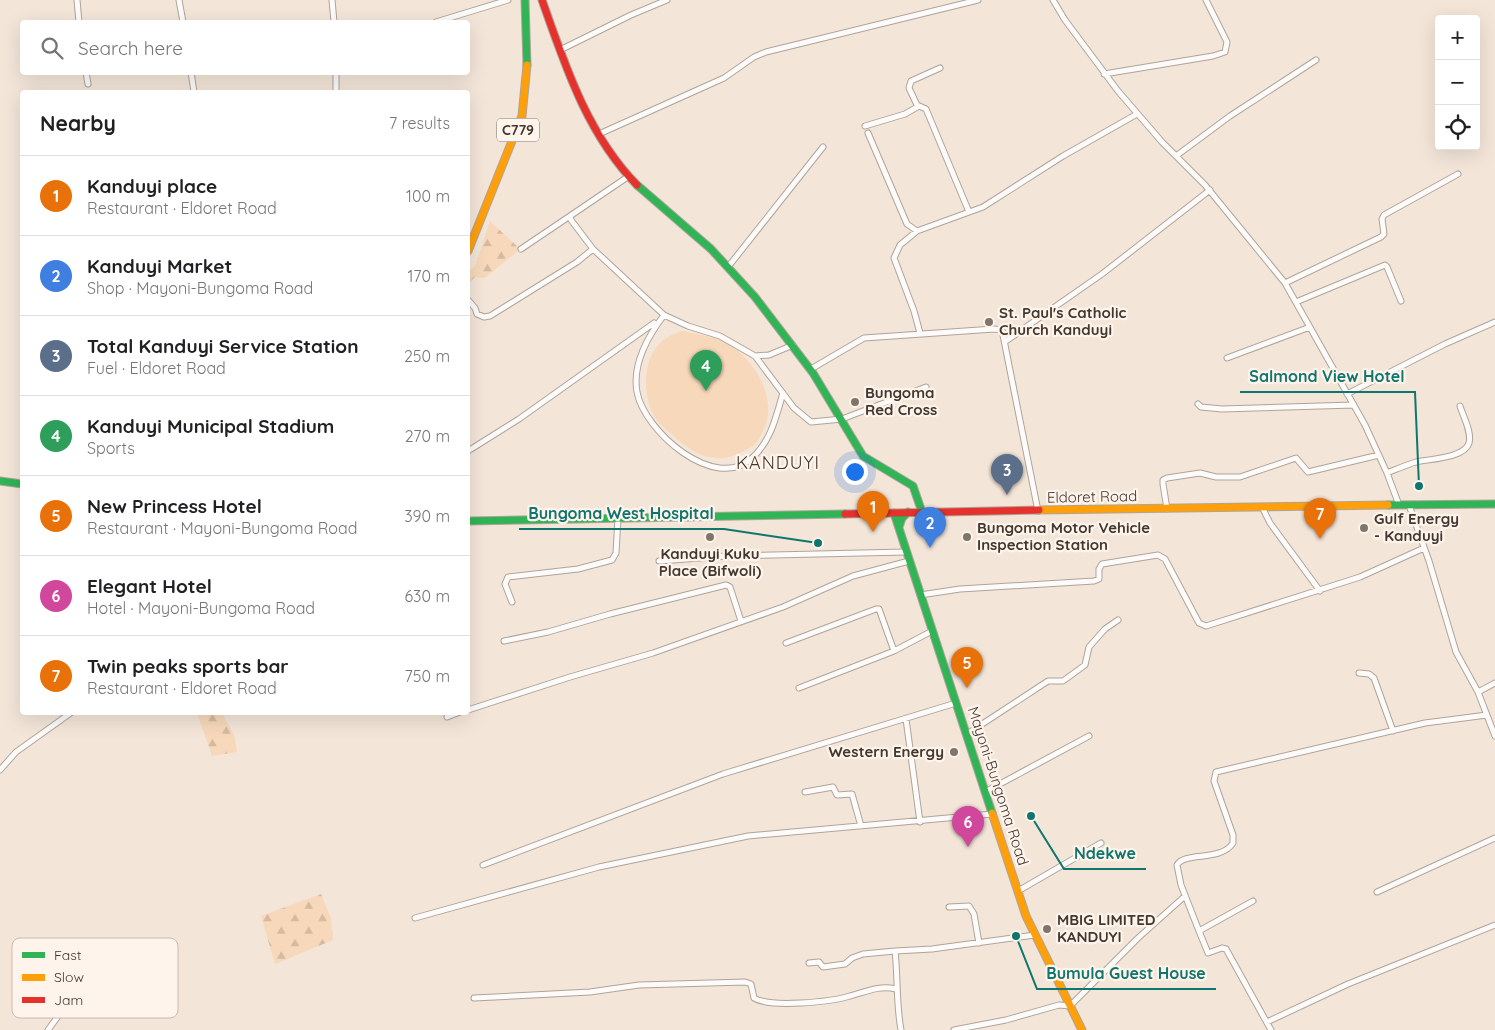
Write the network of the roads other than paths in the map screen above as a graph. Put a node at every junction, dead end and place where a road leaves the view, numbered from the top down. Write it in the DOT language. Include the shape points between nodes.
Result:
graph roads {
  1 [pos="77,0"];
  2 [pos="179,0"];
  3 [pos="332,0"];
  4 [pos="508,0"];
  5 [pos="525,0"];
  6 [pos="542,0"];
  7 [pos="667,0"];
  8 [pos="978,0"];
  9 [pos="1053,0"];
  10 [pos="1206,0"];
  11 [pos="79,20"];
  12 [pos="183,20"];
  13 [pos="334,20"];
  14 [pos="443,20"];
  15 [pos="560,50"];
  16 [pos="1316,60"];
  17 [pos="940,68"];
  18 [pos="1104,74"];
  19 [pos="86,75"];
  20 [pos="191,75"];
  21 [pos="336,75"];
  22 [pos="88,84"];
  23 [pos="194,90"];
  24 [pos="336,90"];
  25 [pos="919,106"];
  26 [pos="1137,114"];
  27 [pos="865,126"];
  28 [pos="868,133"];
  29 [pos="599,134"];
  30 [pos="823,147"];
  31 [pos="1176,156"];
  32 [pos="1458,174"];
  33 [pos="629,176"];
  34 [pos="1210,190"];
  35 [pos="969,212"];
  36 [pos="570,216"];
  37 [pos="917,231"];
  38 [pos="470,247"];
  39 [pos="521,249"];
  40 [pos="592,249"];
  41 [pos="728,267"];
  42 [pos="1286,283"];
  43 [pos="1401,301"];
  44 [pos="470,302"];
  45 [pos="1296,302"];
  46 [pos="664,315"];
  47 [pos="1495,322"];
  48 [pos="1310,326"];
  49 [pos="920,333"];
  50 [pos="1006,341"];
  51 [pos="793,345"];
  52 [pos="755,356"];
  53 [pos="1227,358"];
  54 [pos="811,369"];
  55 [pos="926,387"];
  56 [pos="782,393"];
  57 [pos="1347,394"];
  58 [pos="1198,404"];
  59 [pos="1354,405"];
  60 [pos="1460,406"];
  61 [pos="842,419"];
  62 [pos="470,450"];
  63 [pos="1379,455"];
  64 [pos="1387,473"];
  65 [pos="0,481"];
  66 [pos="20,484"];
  67 [pos="1495,504"];
  68 [pos="1399,505"];
  69 [pos="1409,505"];
  70 [pos="1262,507"];
  71 [pos="1167,509"];
  72 [pos="908,512"];
  73 [pos="922,512"];
  74 [pos="1038,512"];
  75 [pos="891,513"];
  76 [pos="470,517"];
  77 [pos="599,518"];
  78 [pos="618,518"];
  79 [pos="470,522"];
  80 [pos="899,527"];
  81 [pos="903,544"];
  82 [pos="1424,548"];
  83 [pos="906,552"];
  84 [pos="659,561"];
  85 [pos="909,561"];
  86 [pos="1320,591"];
  87 [pos="920,595"];
  88 [pos="512,602"];
  89 [pos="1118,620"];
  90 [pos="741,621"];
  91 [pos="932,632"];
  92 [pos="504,641"];
  93 [pos="786,644"];
  94 [pos="894,651"];
  95 [pos="1359,673"];
  96 [pos="1495,683"];
  97 [pos="799,688"];
  98 [pos="1478,692"];
  99 [pos="956,703"];
  100 [pos="470,709"];
  101 [pos="68,715"];
  102 [pos="450,715"];
  103 [pos="1487,715"];
  104 [pos="447,716"];
  105 [pos="906,718"];
  106 [pos="1394,731"];
  107 [pos="967,734"];
  108 [pos="1089,736"];
  109 [pos="1495,736"];
  110 [pos="0,770"];
  111 [pos="805,792"];
  112 [pos="985,792"];
  113 [pos="992,814"];
  114 [pos="920,822"];
  115 [pos="861,826"];
  116 [pos="1495,838"];
  117 [pos="1101,843"];
  118 [pos="483,865"];
  119 [pos="1018,891"];
  120 [pos="1377,892"];
  121 [pos="1185,896"];
  122 [pos="1253,901"];
  123 [pos="949,907"];
  124 [pos="415,918"];
  125 [pos="1495,926"];
  126 [pos="1198,931"];
  127 [pos="1035,935"];
  128 [pos="979,943"];
  129 [pos="895,951"];
  130 [pos="809,963"];
  131 [pos="896,989"];
  132 [pos="474,998"];
  133 [pos="1070,1006"];
  134 [pos="57,1018"];
  135 [pos="1267,1022"];
  136 [pos="48,1030"];
  137 [pos="901,1030"];
  138 [pos="954,1030"];
  139 [pos="1082,1030"];
  140 [pos="1271,1030"];
  1 -- 11 [label="street"];
  2 -- 12 [label="street"];
  3 -- 13 [label="street"];
  4 -- 14 [label="street"];
  5 -- 38 [label="main road, C779" via="528,56 522,116"];
  6 -- 15 [label="main road"];
  7 -- 15 [label="street"];
  8 -- 29 [label="street" via="766,52 724,78"];
  9 -- 18 [label="street"];
  10 -- 18 [label="street" via="1227,42 1225,52"];
  15 -- 29 [label="main road"];
  16 -- 31 [label="street"];
  17 -- 25 [label="street" via="909,83"];
  18 -- 26 [label="street"];
  19 -- 22 [label="street"];
  20 -- 23 [label="street"];
  21 -- 24 [label="street"];
  25 -- 27 [label="street" via="905,114"];
  25 -- 35 [label="street" via="926,110"];
  26 -- 31 [label="street"];
  26 -- 35 [label="street" via="983,207"];
  28 -- 37 [label="street" via="906,224"];
  29 -- 33 [label="main road"];
  30 -- 41 [label="street"];
  31 -- 34 [label="street"];
  32 -- 42 [label="street" via="1384,215 1381,236"];
  33 -- 36 [label="street"];
  33 -- 41 [label="main road"];
  34 -- 42 [label="street"];
  34 -- 50 [label="street" via="1102,274"];
  35 -- 37 [label="street"];
  36 -- 39 [label="street"];
  36 -- 40 [label="street"];
  37 -- 49 [label="street" via="900,245 894,258"];
  40 -- 44 [label="street" via="577,262 490,316 477,314"];
  40 -- 46 [label="street"];
  41 -- 51 [label="main road"];
  42 -- 45 [label="street"];
  43 -- 45 [label="street" via="1385,265"];
  45 -- 48 [label="street"];
  46 -- 52 [label="street" via="720,336"];
  46 -- 56 [label="street" via="646,341 637,372 637,391 640,404 650,420 685,456 720,468 744,464 763,446 771,432"];
  46 -- 62 [label="street" via="519,419"];
  47 -- 57 [label="street"];
  48 -- 53 [label="street"];
  48 -- 57 [label="street"];
  49 -- 50 [label="street" via="999,329"];
  49 -- 54 [label="street" via="864,338"];
  50 -- 74 [label="street"];
  51 -- 52 [label="street" via="769,355"];
  51 -- 54 [label="main road"];
  52 -- 56 [label="street"];
  54 -- 61 [label="main road"];
  55 -- 61 [label="street"];
  56 -- 61 [label="street" via="811,422"];
  57 -- 59 [label="street"];
  58 -- 59 [label="street" via="1222,409"];
  59 -- 63 [label="street"];
  60 -- 64 [label="street" via="1470,437 1465,449 1458,454"];
  61 -- 73 [label="main road" via="863,456 912,486"];
  63 -- 64 [label="street"];
  63 -- 71 [label="street" via="1308,472 1296,458 1240,477 1200,473 1167,478 1163,480"];
  64 -- 68 [label="street"];
  65 -- 66 [label="main road"];
  67 -- 69 [label="main road, Eldoret Road"];
  68 -- 69 [label="main road, Eldoret Road"];
  68 -- 70 [label="main road, Eldoret Road"];
  69 -- 82 [label="street"];
  70 -- 71 [label="main road, Eldoret Road"];
  70 -- 86 [label="street" via="1270,523"];
  71 -- 74 [label="main road, Eldoret Road"];
  72 -- 73 [label="main road, Eldoret Road"];
  72 -- 75 [label="main road, Eldoret Road"];
  72 -- 80 [label="main road"];
  73 -- 74 [label="main road, Eldoret Road"];
  75 -- 78 [label="main road, Eldoret Road"];
  75 -- 80 [label="main road"];
  75 -- 81 [label="main road"];
  76 -- 77 [label="main road, Eldoret Road"];
  77 -- 78 [label="main road, Eldoret Road"];
  77 -- 79 [label="main road, Eldoret Road"];
  78 -- 88 [label="street" via="616,554 612,560 578,569 508,577 505,584"];
  80 -- 81 [label="main road"];
  81 -- 83 [label="main road, Mayoni-Bungoma Road"];
  82 -- 86 [label="street"];
  82 -- 98 [label="street" via="1456,652"];
  83 -- 84 [label="street" via="727,556"];
  83 -- 85 [label="main road, Mayoni-Bungoma Road"];
  85 -- 87 [label="main road, Mayoni-Bungoma Road"];
  85 -- 90 [label="street" via="853,576"];
  86 -- 87 [label="street" via="1203,626 1164,559 1153,554 1102,564 1099,579 1094,581 960,589"];
  87 -- 91 [label="main road, Mayoni-Bungoma Road"];
  89 -- 107 [label="street" via="1089,647 1086,663 1079,670 1064,681 1048,681"];
  90 -- 92 [label="street" via="730,587 726,585"];
  90 -- 100 [label="street" via="653,653"];
  91 -- 94 [label="street"];
  91 -- 99 [label="main road, Mayoni-Bungoma Road"];
  93 -- 94 [label="street" via="879,609"];
  94 -- 97 [label="street"];
  95 -- 106 [label="street" via="1374,678"];
  96 -- 98 [label="street"];
  98 -- 103 [label="street"];
  99 -- 105 [label="street"];
  99 -- 107 [label="main road, Mayoni-Bungoma Road"];
  101 -- 110 [label="street" via="16,752"];
  102 -- 104 [label="street"];
  103 -- 106 [label="street"];
  103 -- 109 [label="street"];
  105 -- 114 [label="street"];
  105 -- 118 [label="street" via="723,774"];
  106 -- 121 [label="street" via="1216,772 1214,781 1234,840 1232,846 1220,853 1179,861 1177,868"];
  107 -- 112 [label="main road, Mayoni-Bungoma Road"];
  108 -- 112 [label="street"];
  111 -- 115 [label="street" via="833,787 837,796 852,794"];
  112 -- 113 [label="main road, Mayoni-Bungoma Road"];
  113 -- 114 [label="street"];
  113 -- 119 [label="main road, Mayoni-Bungoma Road"];
  114 -- 115 [label="street"];
  115 -- 124 [label="street" via="766,834 618,863 560,876"];
  116 -- 120 [label="street"];
  117 -- 119 [label="street"];
  119 -- 127 [label="main road, Mayoni-Bungoma Road"];
  121 -- 126 [label="street"];
  121 -- 133 [label="street"];
  122 -- 126 [label="street"];
  123 -- 128 [label="street" via="969,906 974,914"];
  125 -- 135 [label="street" via="1348,984"];
  126 -- 135 [label="street" via="1208,953 1226,949"];
  127 -- 128 [label="street"];
  127 -- 133 [label="main road, Mayoni-Bungoma Road"];
  128 -- 129 [label="street"];
  129 -- 130 [label="street" via="863,954 845,964 823,967 819,962"];
  129 -- 131 [label="street"];
  131 -- 132 [label="street" via="872,988 839,998 767,1003 754,998 751,984 745,982 639,985 590,992"];
  131 -- 137 [label="street"];
  133 -- 138 [label="street"];
  133 -- 139 [label="main road, Mayoni-Bungoma Road"];
  134 -- 136 [label="street"];
  135 -- 140 [label="street"];
}
